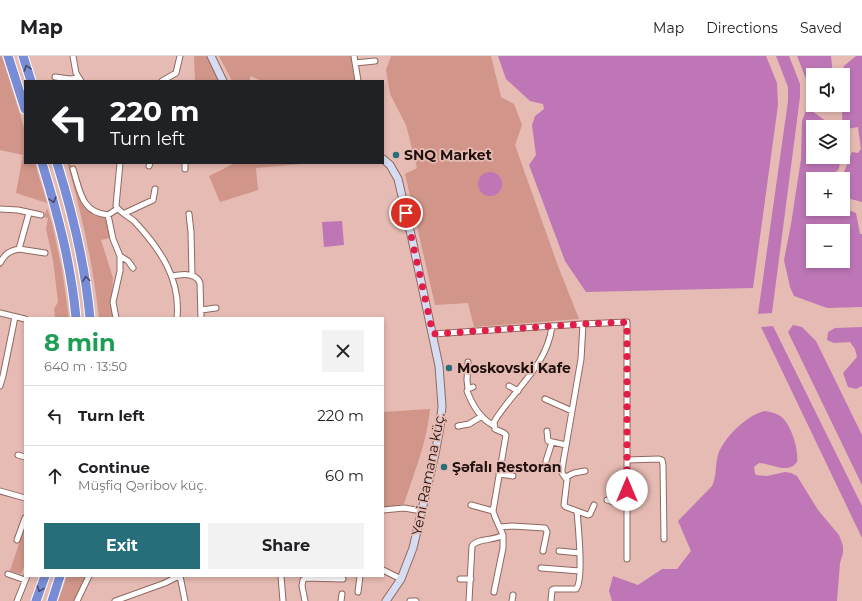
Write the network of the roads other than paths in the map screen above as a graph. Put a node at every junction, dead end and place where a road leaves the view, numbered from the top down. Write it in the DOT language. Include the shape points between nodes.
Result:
graph roads {
  1 [pos="8,56"];
  2 [pos="23,56"];
  3 [pos="73,56"];
  4 [pos="180,56"];
  5 [pos="211,56"];
  6 [pos="354,56"];
  7 [pos="375,61"];
  8 [pos="355,63"];
  9 [pos="55,77"];
  10 [pos="31,80"];
  11 [pos="80,80"];
  12 [pos="164,80"];
  13 [pos="223,80"];
  14 [pos="358,80"];
  15 [pos="24,106"];
  16 [pos="384,160"];
  17 [pos="42,164"];
  18 [pos="57,164"];
  19 [pos="120,164"];
  20 [pos="73,169"];
  21 [pos="155,190"];
  22 [pos="0,209"];
  23 [pos="117,209"];
  24 [pos="29,213"];
  25 [pos="125,213"];
  26 [pos="189,214"];
  27 [pos="40,215"];
  28 [pos="108,215"];
  29 [pos="19,249"];
  30 [pos="46,253"];
  31 [pos="120,256"];
  32 [pos="0,263"];
  33 [pos="133,268"];
  34 [pos="192,275"];
  35 [pos="172,276"];
  36 [pos="216,308"];
  37 [pos="202,310"];
  38 [pos="0,313"];
  39 [pos="15,317"];
  40 [pos="76,317"];
  41 [pos="90,317"];
  42 [pos="116,317"];
  43 [pos="177,317"];
  44 [pos="202,317"];
  45 [pos="24,319"];
  46 [pos="583,324"];
  47 [pos="552,326"];
  48 [pos="433,334"];
  49 [pos="468,362"];
  50 [pos="0,386"];
  51 [pos="509,386"];
  52 [pos="518,392"];
  53 [pos="545,399"];
  54 [pos="572,411"];
  55 [pos="482,416"];
  56 [pos="493,425"];
  57 [pos="458,426"];
  58 [pos="547,431"];
  59 [pos="552,442"];
  60 [pos="566,446"];
  61 [pos="18,455"];
  62 [pos="24,457"];
  63 [pos="627,460"];
  64 [pos="546,461"];
  65 [pos="585,471"];
  66 [pos="499,474"];
  67 [pos="514,476"];
  68 [pos="566,477"];
  69 [pos="0,491"];
  70 [pos="24,498"];
  71 [pos="607,500"];
  72 [pos="471,505"];
  73 [pos="594,505"];
  74 [pos="627,506"];
  75 [pos="384,510"];
  76 [pos="422,511"];
  77 [pos="493,511"];
  78 [pos="577,511"];
  79 [pos="24,521"];
  80 [pos="500,527"];
  81 [pos="502,535"];
  82 [pos="664,539"];
  83 [pos="17,540"];
  84 [pos="543,551"];
  85 [pos="559,551"];
  86 [pos="580,553"];
  87 [pos="627,558"];
  88 [pos="541,568"];
  89 [pos="384,571"];
  90 [pos="580,571"];
  91 [pos="8,574"];
  92 [pos="45,577"];
  93 [pos="60,577"];
  94 [pos="89,577"];
  95 [pos="178,577"];
  96 [pos="180,577"];
  97 [pos="281,577"];
  98 [pos="360,577"];
  99 [pos="26,578"];
  100 [pos="343,579"];
  101 [pos="400,579"];
  102 [pos="460,579"];
  103 [pos="471,579"];
  104 [pos="358,592"];
  105 [pos="494,592"];
  106 [pos="342,594"];
  107 [pos="416,600"];
  108 [pos="17,601"];
  109 [pos="36,601"];
  110 [pos="52,601"];
  111 [pos="77,601"];
  112 [pos="115,601"];
  113 [pos="185,601"];
  114 [pos="283,601"];
  115 [pos="305,601"];
  116 [pos="341,601"];
  117 [pos="386,601"];
  118 [pos="410,601"];
  119 [pos="469,601"];
  120 [pos="550,601"];
  1 -- 15 [label="highway"];
  10 -- 2 [label="highway, one-way"];
  3 -- 11 [label="street"];
  4 -- 12 [label="street" via="176,73"];
  5 -- 13 [label="street"];
  6 -- 8 [label="street"];
  7 -- 8 [label="street"];
  8 -- 14 [label="street"];
  9 -- 11 [label="street"];
  16 -- 48 [label="street, Yeni Ramana küç." via="398,179"];
  17 -- 40 [label="highway, one-way" via="62,230"];
  41 -- 18 [label="highway, one-way" via="76,227"];
  19 -- 23 [label="street"];
  20 -- 28 [label="street" via="89,209 95,213"];
  21 -- 25 [label="street" via="153,200"];
  22 -- 24 [label="street"];
  23 -- 25 [label="street"];
  23 -- 28 [label="street"];
  24 -- 27 [label="street"];
  24 -- 29 [label="street"];
  25 -- 35 [label="street" via="154,244"];
  26 -- 34 [label="street"];
  28 -- 31 [label="street"];
  29 -- 30 [label="street"];
  29 -- 32 [label="street" via="11,250"];
  31 -- 33 [label="street"];
  31 -- 42 [label="street" via="120,271 113,302"];
  34 -- 35 [label="street"];
  34 -- 37 [label="street" via="200,282"];
  35 -- 43 [label="street" via="177,295"];
  36 -- 37 [label="street"];
  37 -- 44 [label="street"];
  38 -- 39 [label="street"];
  39 -- 45 [label="street"];
  39 -- 50 [label="street"];
  46 -- 47 [label="street"];
  46 -- 54 [label="street" via="582,358"];
  46 -- 63 [label="street" via="627,322"];
  47 -- 48 [label="street"];
  47 -- 52 [label="street" via="544,352"];
  48 -- 76 [label="street, Yeni Ramana küç." via="441,384 442,414"];
  49 -- 55 [label="street" via="468,394"];
  51 -- 52 [label="street"];
  52 -- 56 [label="street"];
  53 -- 54 [label="street"];
  54 -- 60 [label="street"];
  55 -- 56 [label="street"];
  55 -- 57 [label="street" via="469,424"];
  56 -- 66 [label="street" via="506,435"];
  58 -- 59 [label="street" via="547,439"];
  59 -- 60 [label="street"];
  59 -- 64 [label="street"];
  60 -- 68 [label="street" via="562,469"];
  61 -- 62 [label="street"];
  63 -- 74 [label="street"];
  63 -- 82 [label="street" via="662,460"];
  65 -- 68 [label="street"];
  66 -- 67 [label="street"];
  66 -- 77 [label="street"];
  68 -- 78 [label="street" via="564,505"];
  69 -- 70 [label="street"];
  71 -- 74 [label="street"];
  72 -- 77 [label="street"];
  73 -- 78 [label="street" via="588,515"];
  74 -- 87 [label="street"];
  75 -- 76 [label="street" via="404,508"];
  76 -- 101 [label="street, Yeni Ramana küç." via="413,548"];
  77 -- 80 [label="street"];
  78 -- 86 [label="street"];
  79 -- 83 [label="street"];
  80 -- 81 [label="street"];
  80 -- 84 [label="street" via="545,528 547,532"];
  81 -- 103 [label="street" via="474,543"];
  81 -- 105 [label="street" via="503,548"];
  85 -- 86 [label="street"];
  86 -- 90 [label="street"];
  88 -- 90 [label="street"];
  89 -- 101 [label="street"];
  90 -- 120 [label="street" via="578,588 552,590"];
  91 -- 99 [label="street"];
  92 -- 109 [label="highway, one-way"];
  93 -- 110 [label="highway"];
  94 -- 111 [label="street"];
  95 -- 112 [label="street"];
  96 -- 113 [label="street"];
  97 -- 114 [label="street"];
  98 -- 104 [label="street"];
  99 -- 108 [label="street"];
  100 -- 115 [label="street" via="306,578 302,586"];
  101 -- 117 [label="street, Yeni Ramana küç."];
  102 -- 103 [label="street"];
  103 -- 119 [label="street"];
  106 -- 116 [label="street"];
  107 -- 118 [label="street"];
}
